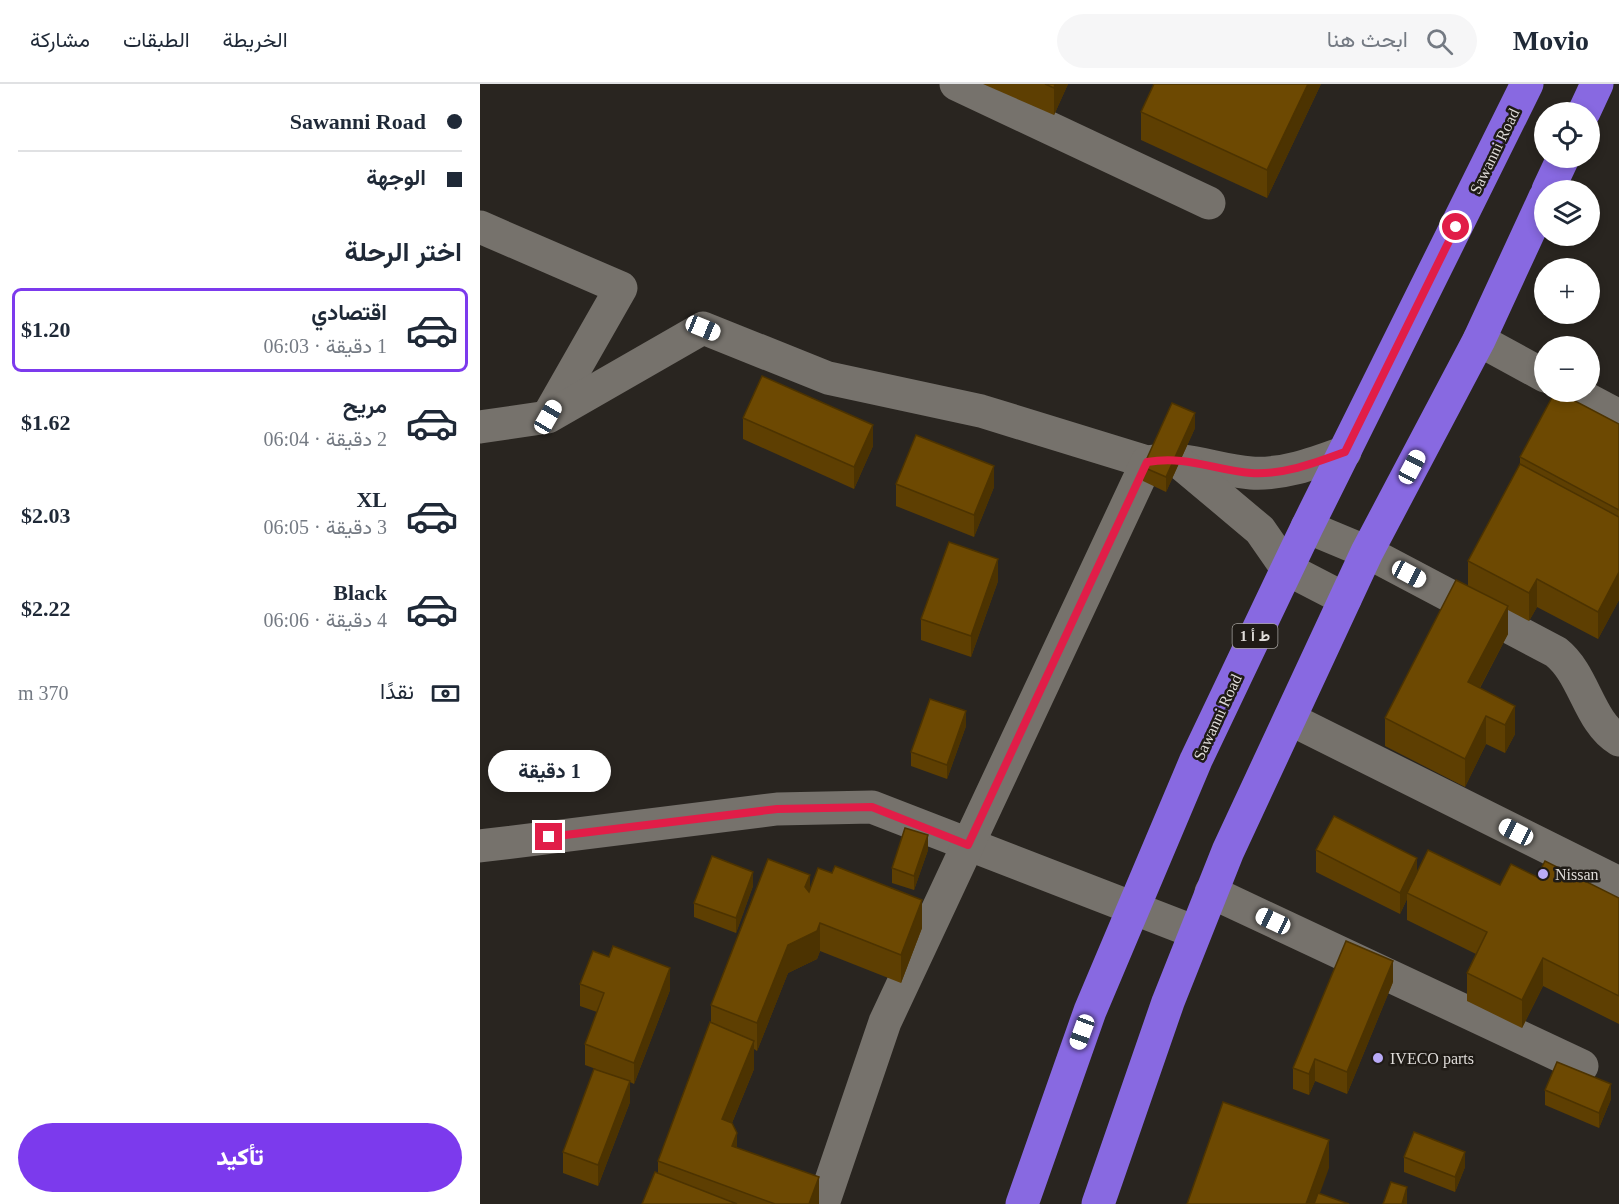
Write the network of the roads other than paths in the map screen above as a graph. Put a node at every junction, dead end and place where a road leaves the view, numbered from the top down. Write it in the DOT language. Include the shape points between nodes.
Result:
graph roads {
  1 [pos="1527,84"];
  2 [pos="1597,84"];
  3 [pos="960,85"];
  4 [pos="1589,102"];
  5 [pos="1209,203"];
  6 [pos="1534,221"];
  7 [pos="480,227"];
  8 [pos="1479,340"];
  9 [pos="1534,370"];
  10 [pos="1593,402"];
  11 [pos="1619,416"];
  12 [pos="548,417"];
  13 [pos="480,427"];
  14 [pos="1345,452"];
  15 [pos="1163,462"];
  16 [pos="1307,527"];
  17 [pos="1367,552"];
  18 [pos="1287,569"];
  19 [pos="1345,599"];
  20 [pos="1290,719"];
  21 [pos="1619,740"];
  22 [pos="968,845"];
  23 [pos="480,846"];
  24 [pos="1619,883"];
  25 [pos="1211,892"];
  26 [pos="1131,908"];
  27 [pos="1196,933"];
  28 [pos="1582,1066"];
  29 [pos="823,1204"];
  30 [pos="1022,1204"];
  31 [pos="1098,1204"];
  1 -- 14 [label="highway, Sawanni Road / ط أ 1"];
  2 -- 4 [label="highway"];
  3 -- 5 [label="street"];
  6 -- 8 [label="highway"];
  7 -- 12 [label="street" via="621,288"];
  8 -- 9 [label="street"];
  8 -- 17 [label="highway"];
  10 -- 11 [label="street"];
  12 -- 13 [label="street"];
  12 -- 15 [label="street" via="703,328 828,378 981,411"];
  14 -- 15 [label="street" via="1277,472 1250,473 1203,462"];
  14 -- 16 [label="highway, Sawanni Road / ط أ 1"];
  15 -- 18 [label="street" via="1260,530"];
  15 -- 22 [label="street"];
  16 -- 17 [label="street"];
  16 -- 18 [label="highway, Sawanni Road / ط أ 1"];
  17 -- 19 [label="highway"];
  17 -- 21 [label="street" via="1556,652 1574,670 1608,734"];
  18 -- 19 [label="street"];
  18 -- 26 [label="highway, Sawanni Road / ط أ 1"];
  19 -- 20 [label="highway"];
  20 -- 24 [label="street"];
  20 -- 25 [label="highway"];
  22 -- 23 [label="street" via="872,807 777,809"];
  22 -- 26 [label="street"];
  22 -- 29 [label="street" via="885,1022"];
  25 -- 27 [label="highway"];
  25 -- 28 [label="street"];
  26 -- 27 [label="street"];
  26 -- 30 [label="highway, Sawanni Road / ط أ 1"];
  27 -- 31 [label="highway"];
}
